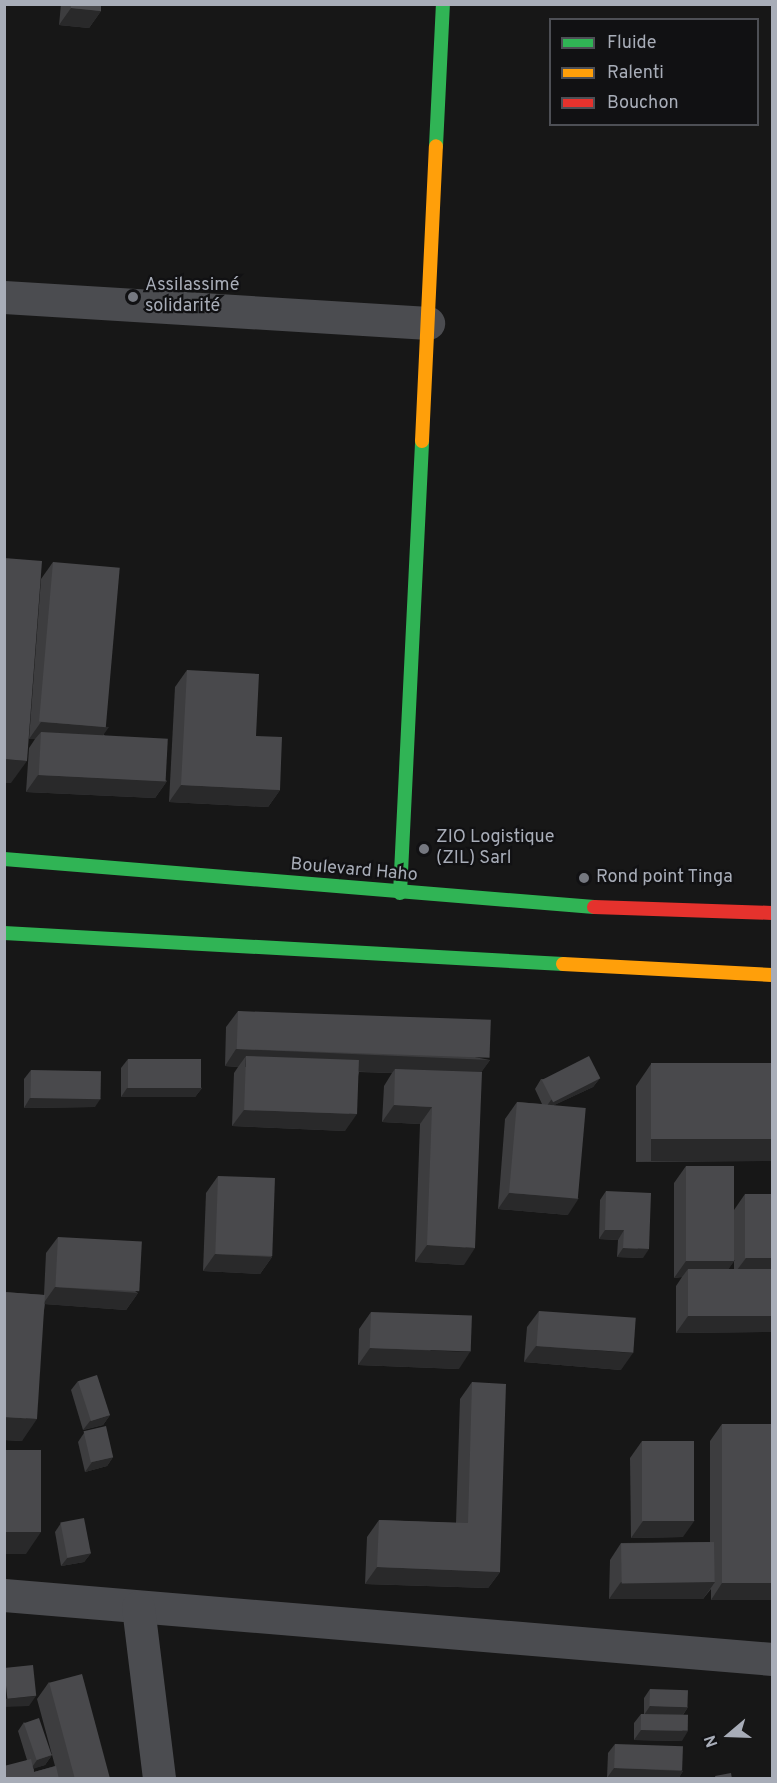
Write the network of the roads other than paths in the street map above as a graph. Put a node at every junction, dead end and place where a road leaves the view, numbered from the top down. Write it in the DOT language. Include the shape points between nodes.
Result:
graph roads {
  1 [pos="443,4"];
  2 [pos="4,297"];
  3 [pos="428,323"];
  4 [pos="4,859"];
  5 [pos="400,893"];
  6 [pos="772,913"];
  7 [pos="4,933"];
  8 [pos="772,975"];
  9 [pos="4,1595"];
  10 [pos="138,1607"];
  11 [pos="772,1659"];
  12 [pos="159,1779"];
  1 -- 3 [label="main road"];
  2 -- 3 [label="street"];
  3 -- 5 [label="main road"];
  4 -- 5 [label="main road, Boulevard Haho"];
  5 -- 6 [label="main road, Boulevard Haho"];
  7 -- 8 [label="main road"];
  9 -- 10 [label="street"];
  10 -- 11 [label="street"];
  10 -- 12 [label="street"];
}
